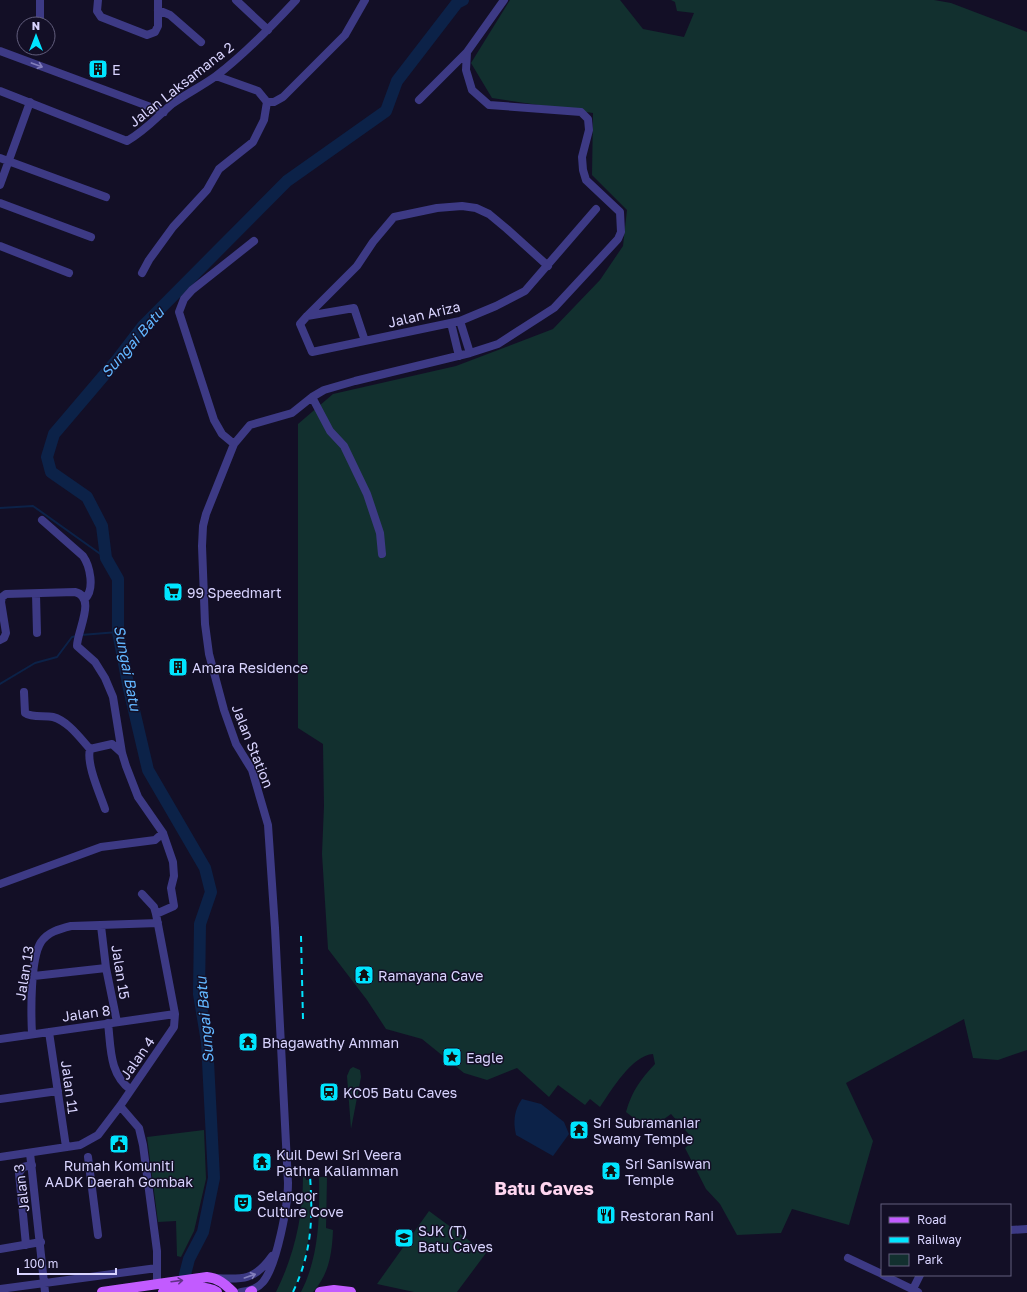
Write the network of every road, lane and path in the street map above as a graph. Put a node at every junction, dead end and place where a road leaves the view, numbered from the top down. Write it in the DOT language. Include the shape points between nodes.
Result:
graph roads {
  1 [pos="40,0"];
  2 [pos="98,0"];
  3 [pos="158,0"];
  4 [pos="236,0"];
  5 [pos="296,0"];
  6 [pos="365,0"];
  7 [pos="504,0"];
  8 [pos="158,10"];
  9 [pos="40,16"];
  10 [pos="268,30"];
  11 [pos="201,42"];
  12 [pos="0,51"];
  13 [pos="467,52"];
  14 [pos="216,76"];
  15 [pos="0,91"];
  16 [pos="419,100"];
  17 [pos="30,102"];
  18 [pos="267,102"];
  19 [pos="164,112"];
  20 [pos="0,158"];
  21 [pos="9,161"];
  22 [pos="0,185"];
  23 [pos="106,198"];
  24 [pos="0,203"];
  25 [pos="596,209"];
  26 [pos="91,237"];
  27 [pos="254,241"];
  28 [pos="0,246"];
  29 [pos="548,266"];
  30 [pos="69,273"];
  31 [pos="142,273"];
  32 [pos="307,316"];
  33 [pos="460,321"];
  34 [pos="451,323"];
  35 [pos="365,341"];
  36 [pos="470,353"];
  37 [pos="459,356"];
  38 [pos="312,397"];
  39 [pos="234,444"];
  40 [pos="42,520"];
  41 [pos="382,554"];
  42 [pos="36,594"];
  43 [pos="85,599"];
  44 [pos="37,633"];
  45 [pos="0,640"];
  46 [pos="24,692"];
  47 [pos="90,749"];
  48 [pos="122,753"];
  49 [pos="105,809"];
  50 [pos="163,833"];
  51 [pos="0,884"];
  52 [pos="142,894"];
  53 [pos="156,914"];
  54 [pos="158,923"];
  55 [pos="101,926"];
  56 [pos="106,968"];
  57 [pos="34,976"];
  58 [pos="175,1014"];
  59 [pos="117,1022"];
  60 [pos="108,1023"];
  61 [pos="49,1032"];
  62 [pos="32,1034"];
  63 [pos="0,1039"];
  64 [pos="131,1090"];
  65 [pos="58,1091"];
  66 [pos="0,1099"];
  67 [pos="120,1106"];
  68 [pos="66,1147"];
  69 [pos="30,1152"];
  70 [pos="0,1157"];
  71 [pos="88,1157"];
  72 [pos="32,1165"];
  73 [pos="1011,1230"];
  74 [pos="1027,1230"];
  75 [pos="98,1235"];
  76 [pos="41,1242"];
  77 [pos="26,1245"];
  78 [pos="0,1248"];
  79 [pos="275,1252"];
  80 [pos="848,1258"];
  81 [pos="157,1268"];
  82 [pos="881,1274"];
  83 [pos="885,1276"];
  84 [pos="920,1276"];
  85 [pos="214,1278"];
  86 [pos="45,1283"];
  87 [pos="161,1286"];
  88 [pos="0,1289"];
  89 [pos="216,1291"];
  90 [pos="251,1291"];
  91 [pos="916,1291"];
  92 [pos="45,1292"];
  93 [pos="102,1292"];
  94 [pos="227,1292"];
  95 [pos="233,1292"];
  96 [pos="241,1292"];
  97 [pos="320,1292"];
  98 [pos="351,1292"];
  1 -- 9 [label="street"];
  2 -- 8 [label="street" via="97,11 100,17 147,35 155,32 158,26"];
  3 -- 8 [label="street"];
  4 -- 10 [label="street"];
  5 -- 10 [label="street, Jalan Laksamana 2"];
  6 -- 18 [label="street" via="345,35 283,97 274,102"];
  7 -- 13 [label="street"];
  8 -- 11 [label="street" via="170,15"];
  10 -- 14 [label="street, Jalan Laksamana 2"];
  12 -- 19 [label="street, one-way"];
  13 -- 16 [label="street"];
  13 -- 36 [label="street, Jalan Station" via="468,81 472,90 489,105 581,112 588,119 589,130 582,157 586,180 620,212 621,221 618,239 554,308 498,344"];
  14 -- 18 [label="street" via="258,90"];
  14 -- 19 [label="street, Jalan Laksamana 2"];
  15 -- 17 [label="street, Jalan Laksamana 2"];
  17 -- 19 [label="street, Jalan Laksamana 2" via="127,141"];
  17 -- 21 [label="street"];
  18 -- 31 [label="street" via="264,120 253,142 219,169 207,190 173,227"];
  20 -- 21 [label="street"];
  21 -- 22 [label="street"];
  21 -- 23 [label="street"];
  24 -- 26 [label="street"];
  25 -- 29 [label="street, Jalan Ariza"];
  27 -- 39 [label="street" via="192,290 184,299 179,312 214,420 222,434"];
  28 -- 30 [label="street"];
  29 -- 32 [label="street" via="489,214 476,208 462,206 436,208 394,217 372,242 357,266"];
  29 -- 33 [label="street, Jalan Ariza" via="525,290"];
  32 -- 35 [label="street" via="354,308"];
  32 -- 35 [label="street, Jalan Ariza" via="300,324 312,352"];
  33 -- 34 [label="street, Jalan Ariza"];
  33 -- 36 [label="street"];
  34 -- 35 [label="street, Jalan Ariza"];
  34 -- 37 [label="street"];
  36 -- 37 [label="street, Jalan Station"];
  37 -- 38 [label="street, Jalan Station" via="355,381 324,390"];
  38 -- 39 [label="street, Jalan Station" via="292,413 250,426"];
  38 -- 41 [label="street" via="330,431 344,446 367,494 380,533"];
  39 -- 79 [label="street, Jalan Station" via="203,526 205,624 209,654 224,710 236,744 252,770 268,825 288,1183 283,1224"];
  40 -- 43 [label="street" via="86,561 91,590"];
  42 -- 43 [label="street" via="75,592"];
  42 -- 44 [label="street"];
  42 -- 45 [label="street" via="6,594 2,597 6,633"];
  43 -- 48 [label="street" via="85,615 77,643 78,648 95,662 113,697"];
  46 -- 47 [label="street" via="25,713 50,716 64,722"];
  47 -- 48 [label="street" via="112,744"];
  47 -- 49 [label="street" via="90,764"];
  48 -- 50 [label="street" via="138,797"];
  50 -- 51 [label="street" via="155,840 102,847"];
  50 -- 53 [label="street" via="173,862 174,876 171,888 174,905"];
  52 -- 53 [label="street, Jalan 4" via="154,907"];
  53 -- 54 [label="street, Jalan 4"];
  54 -- 55 [label="street, Jalan 13"];
  54 -- 58 [label="street, Jalan 4"];
  55 -- 56 [label="street, Jalan 15"];
  55 -- 57 [label="street, Jalan 13" via="70,926 48,934 41,942"];
  56 -- 57 [label="street"];
  56 -- 59 [label="street, Jalan 15"];
  57 -- 62 [label="street, Jalan 13"];
  58 -- 59 [label="street, Jalan 8"];
  58 -- 64 [label="street, Jalan 4" via="174,1027"];
  59 -- 60 [label="street, Jalan 8"];
  60 -- 61 [label="street, Jalan 8"];
  60 -- 64 [label="street" via="116,1075 122,1084"];
  61 -- 62 [label="street, Jalan 8"];
  61 -- 65 [label="street, Jalan 11"];
  62 -- 63 [label="street, Jalan 8"];
  64 -- 67 [label="street, Jalan 4"];
  65 -- 66 [label="street"];
  65 -- 68 [label="street, Jalan 11"];
  67 -- 68 [label="street, Jalan 4" via="90,1141"];
  67 -- 81 [label="street" via="139,1128 143,1145"];
  68 -- 69 [label="street, Jalan 4"];
  69 -- 70 [label="street, Jalan 4"];
  69 -- 72 [label="street, Jalan 3"];
  71 -- 75 [label="street"];
  72 -- 76 [label="street, Jalan 3"];
  72 -- 77 [label="street" via="23,1167 18,1173"];
  73 -- 74 [label="street"];
  76 -- 77 [label="street"];
  76 -- 86 [label="street, Jalan 3"];
  77 -- 78 [label="street"];
  85 -- 79 [label="street, Jalan Station, one-way" via="234,1279 254,1275"];
  79 -- 90 [label="street, Jalan Station" via="268,1274 263,1282"];
  80 -- 82 [label="street"];
  81 -- 86 [label="street"];
  81 -- 87 [label="street"];
  83 -- 91 [label="street"];
  84 -- 91 [label="street"];
  87 -- 85 [label="main road, one-way" via="193,1279"];
  85 -- 95 [label="main road"];
  86 -- 88 [label="street"];
  86 -- 92 [label="street, Jalan 3"];
  87 -- 89 [label="main road" via="207,1288"];
  87 -- 93 [label="main road"];
  89 -- 94 [label="street"];
  90 -- 96 [label="street, Jalan Station"];
  97 -- 98 [label="main road"];
}
